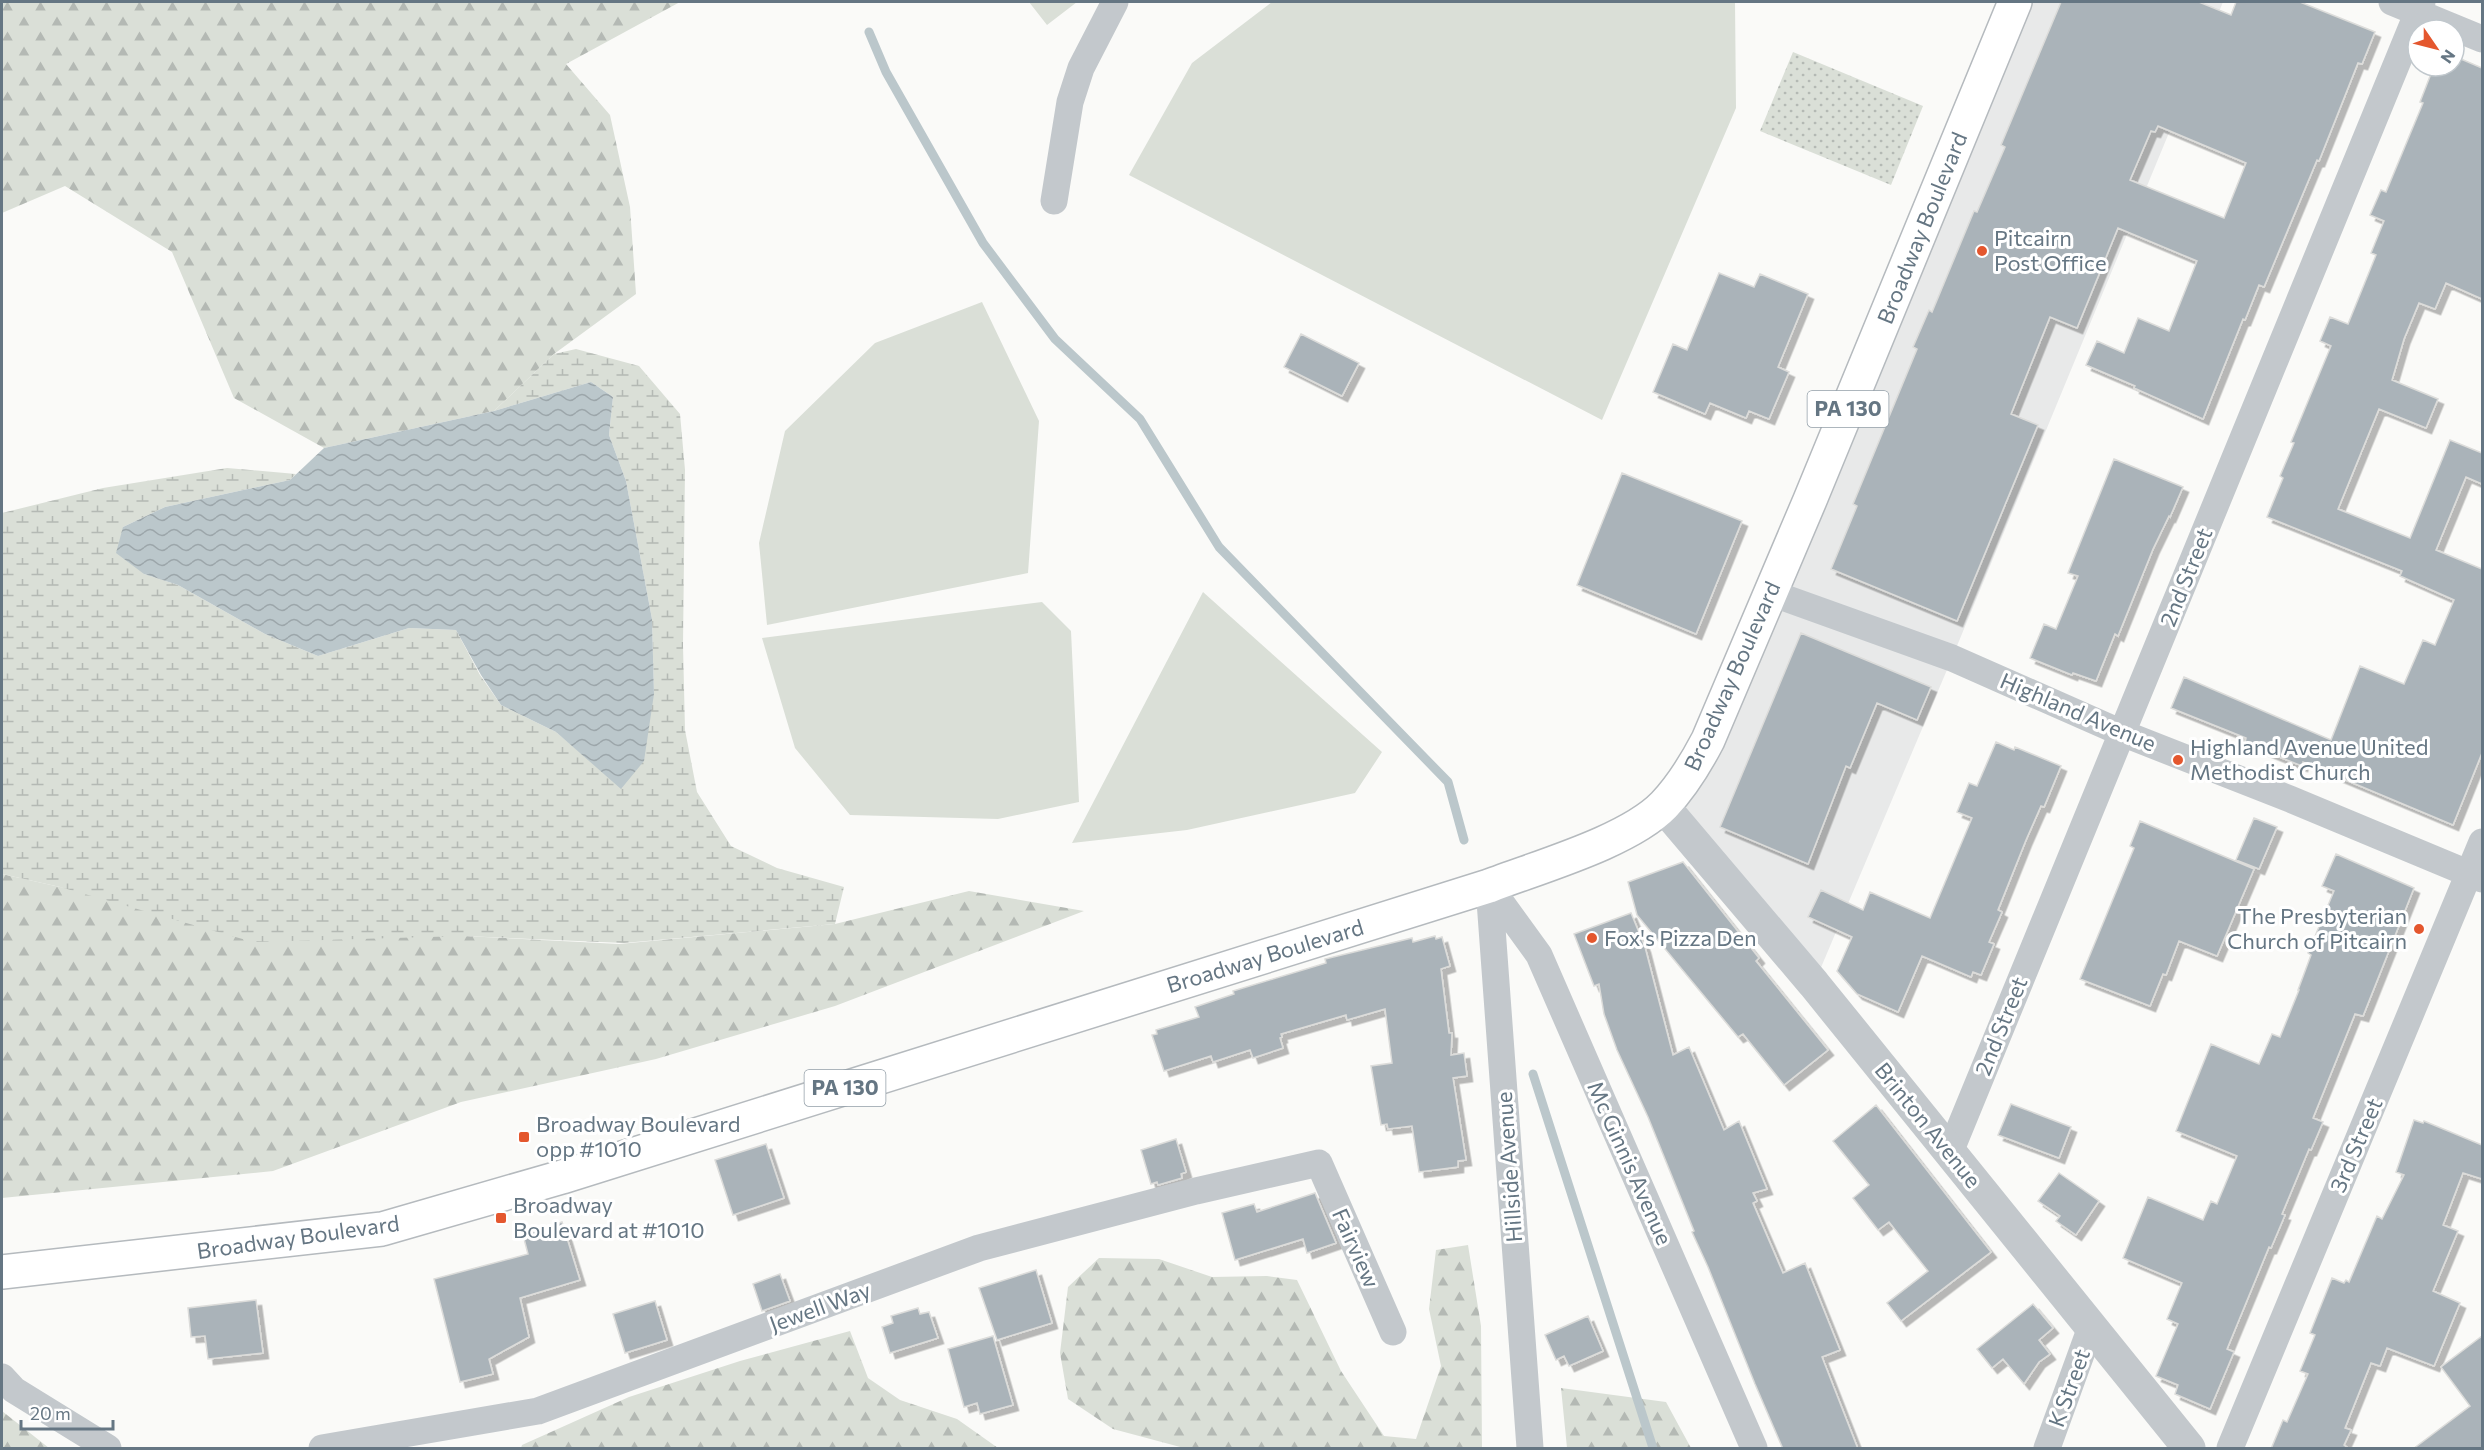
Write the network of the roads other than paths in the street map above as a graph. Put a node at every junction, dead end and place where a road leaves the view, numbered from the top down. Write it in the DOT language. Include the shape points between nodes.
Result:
graph roads {
  1 [pos="1115,2"];
  2 [pos="2015,2"];
  3 [pos="2392,2"];
  4 [pos="2420,7"];
  5 [pos="2482,39"];
  6 [pos="1054,201"];
  7 [pos="1771,593"];
  8 [pos="2122,733"];
  9 [pos="1663,806"];
  10 [pos="2482,842"];
  11 [pos="2476,876"];
  12 [pos="1489,886"];
  13 [pos="1950,1152"];
  14 [pos="1319,1163"];
  15 [pos="2,1272"];
  16 [pos="2091,1327"];
  17 [pos="1393,1332"];
  18 [pos="2,1377"];
  19 [pos="108,1449"];
  20 [pos="322,1449"];
  21 [pos="1530,1449"];
  22 [pos="1754,1449"];
  23 [pos="2047,1449"];
  24 [pos="2189,1449"];
  25 [pos="2230,1449"];
  1 -- 6 [label="street" via="1081,68 1070,102"];
  2 -- 7 [label="main road, Broadway Boulevard / PA 130"];
  3 -- 4 [label="street"];
  4 -- 5 [label="street"];
  4 -- 8 [label="street, 2nd Street"];
  7 -- 8 [label="street, Highland Avenue" via="1952,658"];
  7 -- 9 [label="main road, Broadway Boulevard / PA 130" via="1708,740 1690,773"];
  8 -- 11 [label="street, Highland Avenue"];
  8 -- 13 [label="street, 2nd Street"];
  9 -- 12 [label="main road, Broadway Boulevard / PA 130" via="1605,843"];
  9 -- 13 [label="street, Brinton Avenue"];
  10 -- 11 [label="street, 3rd Street"];
  11 -- 25 [label="street, 3rd Street"];
  12 -- 15 [label="main road, Broadway Boulevard / PA 130" via="562,1177 382,1229"];
  12 -- 21 [label="street, Hillside Avenue"];
  12 -- 22 [label="street, Mc Ginnis Avenue" via="1539,956"];
  13 -- 16 [label="street, Brinton Avenue"];
  14 -- 17 [label="street, Fairview"];
  14 -- 20 [label="street, Jewell Way" via="979,1248 538,1411"];
  16 -- 23 [label="street, K Street"];
  16 -- 24 [label="street, Brinton Avenue"];
  18 -- 19 [label="street" via="14,1390"];
}
